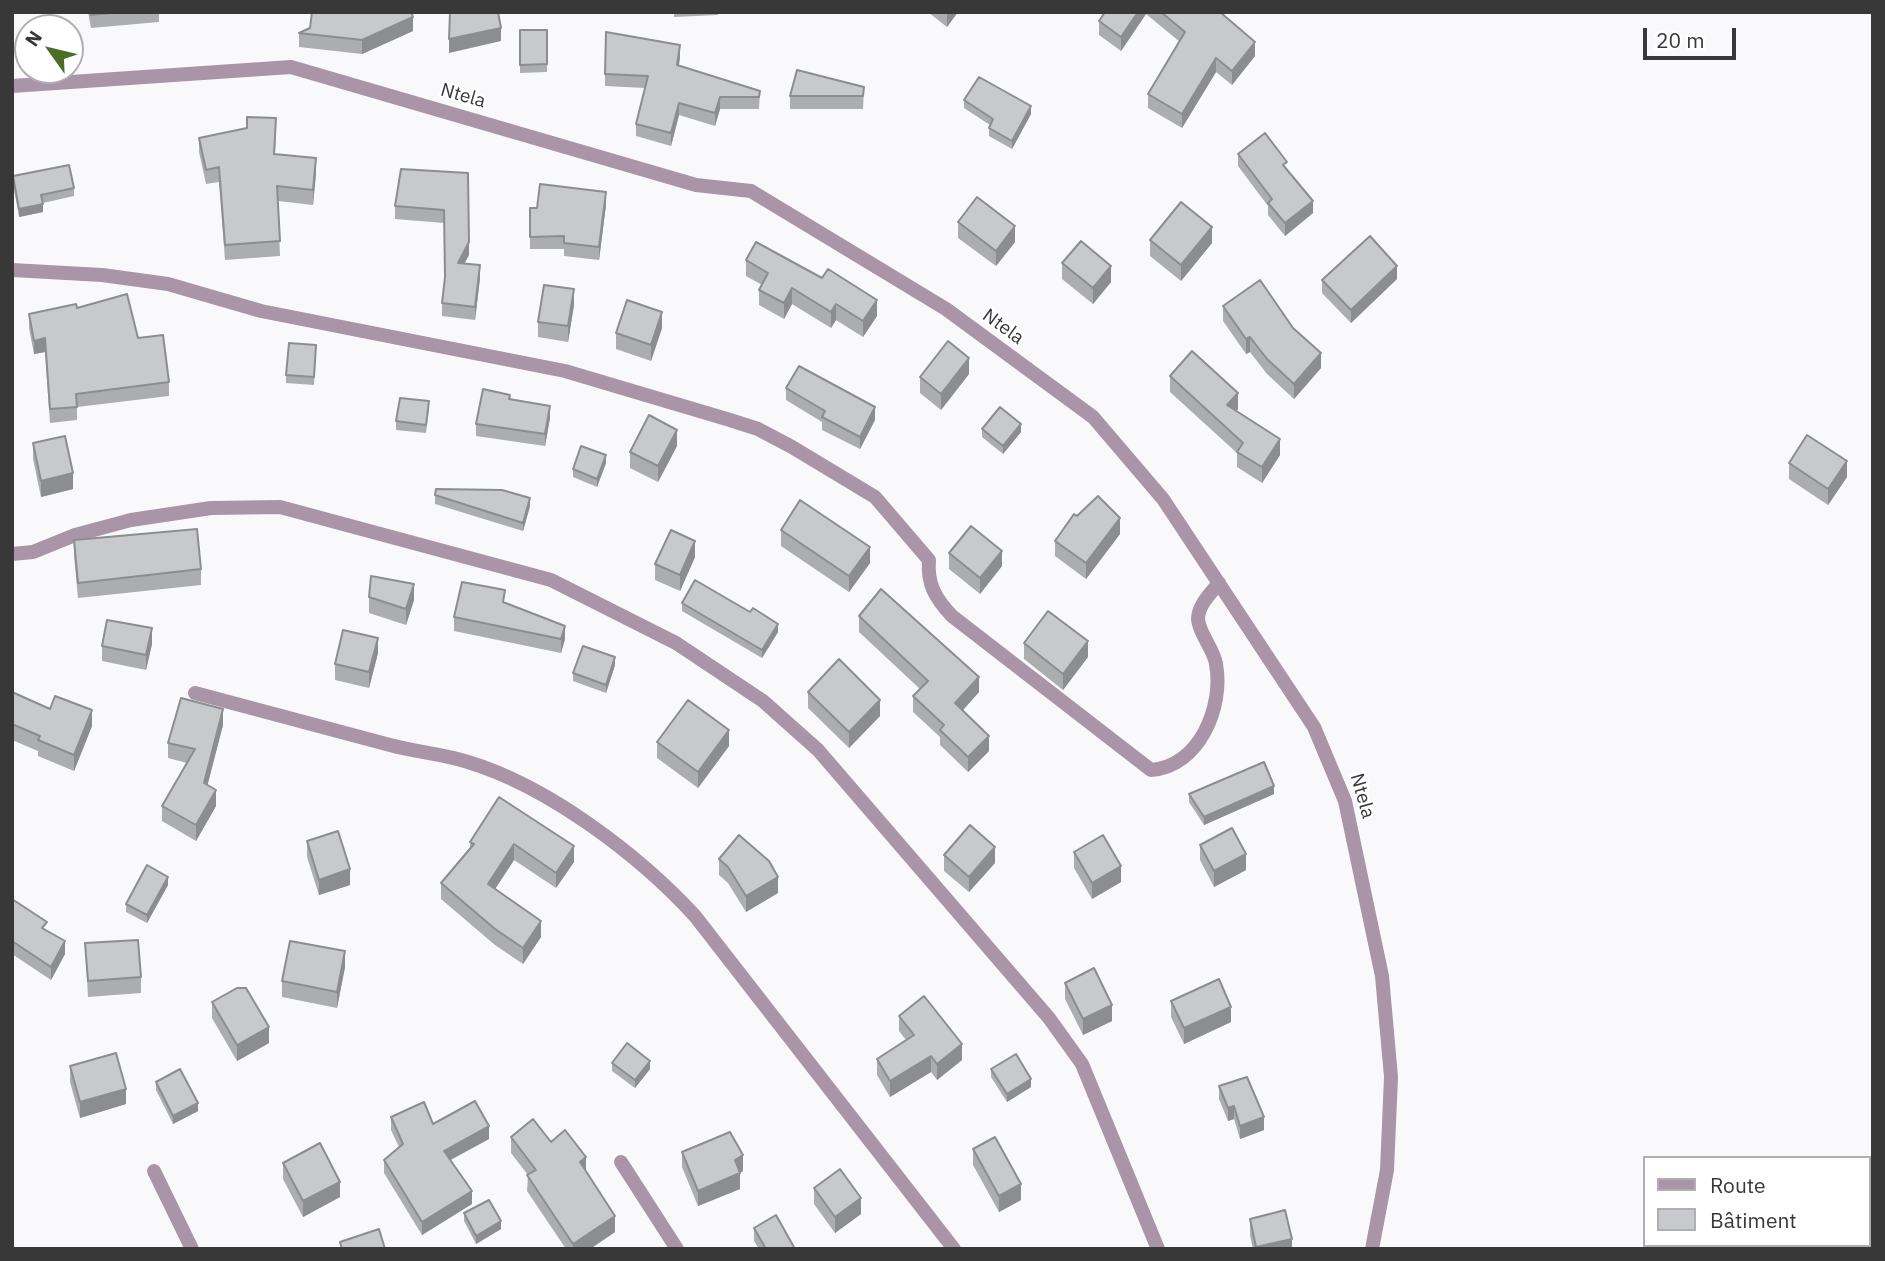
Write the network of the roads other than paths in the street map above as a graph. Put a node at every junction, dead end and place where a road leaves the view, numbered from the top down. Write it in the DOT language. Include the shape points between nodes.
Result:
graph roads {
  1 [pos="12,86"];
  2 [pos="12,270"];
  3 [pos="12,554"];
  4 [pos="1219,583"];
  5 [pos="195,693"];
  6 [pos="621,1162"];
  7 [pos="154,1171"];
  8 [pos="192,1249"];
  9 [pos="677,1249"];
  10 [pos="954,1249"];
  11 [pos="1158,1249"];
  12 [pos="1372,1249"];
  1 -- 4 [label="street, Ntela" via="291,67 696,185 751,191 946,309 1093,417 1163,499"];
  2 -- 4 [label="street" via="168,284 275,314 565,371 758,429 875,497 929,560 927,577 936,599 951,616 1150,770 1164,769 1185,758 1212,715 1219,686 1216,661 1198,620 1203,602"];
  3 -- 11 [label="street" via="33,552 131,520 211,508 280,507 551,580 676,643 763,701 818,750 1049,1018 1082,1064"];
  4 -- 12 [label="street, Ntela" via="1314,727 1345,801 1354,840 1382,976 1391,1077 1387,1170"];
  5 -- 10 [label="street" via="469,762 534,791 596,829 664,882 695,916"];
  6 -- 9 [label="street"];
  7 -- 8 [label="street"];
}
